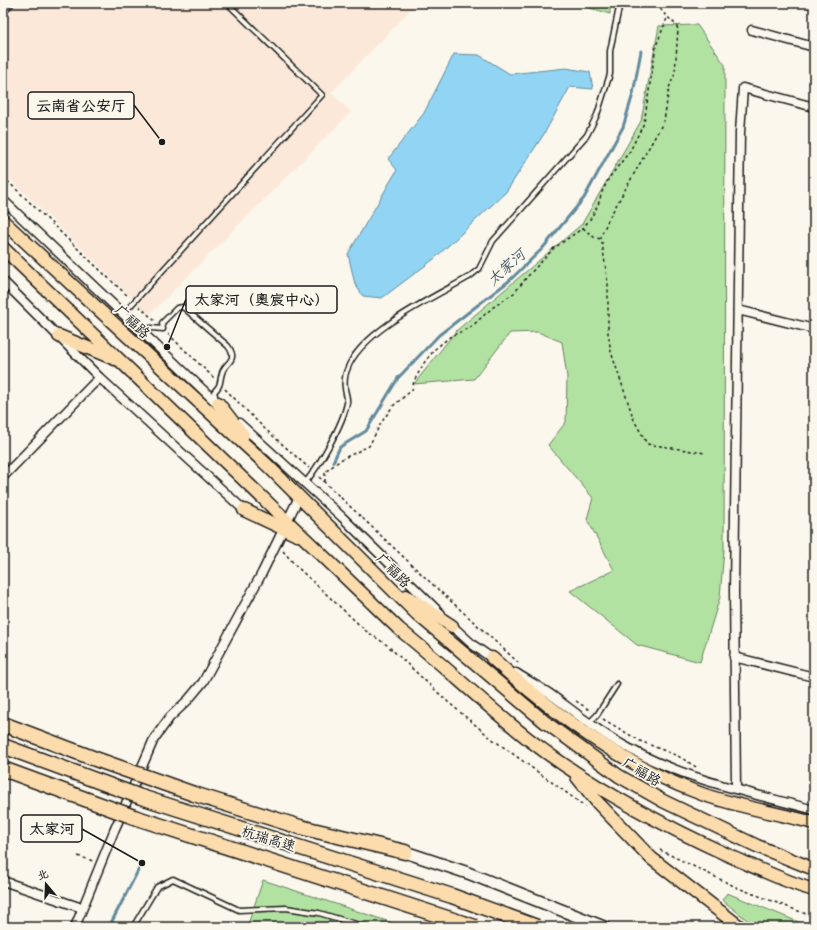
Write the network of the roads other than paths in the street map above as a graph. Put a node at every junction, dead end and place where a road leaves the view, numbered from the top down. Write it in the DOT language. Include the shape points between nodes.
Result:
graph roads {
  1 [pos="12,3"];
  2 [pos="227,3"];
  3 [pos="619,5"];
  4 [pos="3,13"];
  5 [pos="752,30"];
  6 [pos="814,48"];
  7 [pos="814,107"];
  8 [pos="3,200"];
  9 [pos="3,221"];
  10 [pos="3,248"];
  11 [pos="3,281"];
  12 [pos="738,310"];
  13 [pos="124,314"];
  14 [pos="814,329"];
  15 [pos="140,330"];
  16 [pos="59,336"];
  17 [pos="121,361"];
  18 [pos="100,378"];
  19 [pos="218,404"];
  20 [pos="267,465"];
  21 [pos="3,477"];
  22 [pos="305,483"];
  23 [pos="300,497"];
  24 [pos="244,510"];
  25 [pos="286,525"];
  26 [pos="392,590"];
  27 [pos="452,626"];
  28 [pos="734,657"];
  29 [pos="492,658"];
  30 [pos="814,677"];
  31 [pos="618,684"];
  32 [pos="589,723"];
  33 [pos="3,724"];
  34 [pos="3,746"];
  35 [pos="3,769"];
  36 [pos="571,770"];
  37 [pos="736,789"];
  38 [pos="814,810"];
  39 [pos="814,823"];
  40 [pos="405,852"];
  41 [pos="814,869"];
  42 [pos="3,881"];
  43 [pos="814,890"];
  44 [pos="82,908"];
  45 [pos="75,927"];
  46 [pos="134,927"];
  47 [pos="366,927"];
  48 [pos="475,927"];
  49 [pos="537,927"];
  50 [pos="604,927"];
  51 [pos="740,927"];
  1 -- 4 [label="lane"];
  2 -- 13 [label="lane" via="322,95"];
  3 -- 22 [label="lane" via="610,51 610,74 597,116 587,135 493,241 479,269 382,328 355,352 346,370 344,388 348,400 344,414 314,472"];
  5 -- 6 [label="street"];
  7 -- 12 [label="street" via="743,88 740,132"];
  8 -- 13 [label="street"];
  9 -- 20 [label="main road, 广福路"];
  10 -- 17 [label="main road"];
  11 -- 16 [label="street"];
  12 -- 14 [label="street"];
  12 -- 28 [label="street"];
  13 -- 15 [label="street"];
  15 -- 19 [label="street"];
  15 -- 19 [label="lane" via="163,328 162,323 178,308 183,307 228,346 232,350 232,358 222,371 221,385 214,392"];
  16 -- 17 [label="main road"];
  16 -- 18 [label="street"];
  17 -- 25 [label="main road"];
  18 -- 21 [label="street"];
  18 -- 24 [label="street"];
  19 -- 20 [label="main road"];
  19 -- 22 [label="street"];
  20 -- 23 [label="main road, 广福路"];
  22 -- 27 [label="street"];
  23 -- 25 [label="street"];
  23 -- 26 [label="main road, 广福路"];
  24 -- 25 [label="main road"];
  25 -- 36 [label="main road" via="308,540 399,629 480,699"];
  25 -- 44 [label="street" via="203,682 154,739"];
  26 -- 27 [label="main road"];
  26 -- 41 [label="main road, 广福路" via="498,684 619,776 698,819"];
  27 -- 29 [label="street"];
  28 -- 30 [label="street"];
  28 -- 37 [label="street"];
  29 -- 32 [label="street"];
  29 -- 39 [label="main road" via="551,709 626,758 666,779 735,804"];
  31 -- 32 [label="lane"];
  32 -- 37 [label="street" via="630,749 690,775"];
  33 -- 40 [label="highway, bridge" via="194,794 300,827"];
  34 -- 49 [label="highway, 杭瑞高速, bridge" via="141,797 399,879"];
  35 -- 48 [label="highway, 杭瑞高速, bridge" via="168,828"];
  36 -- 43 [label="main road" via="690,838 798,886"];
  36 -- 51 [label="main road" via="598,803 647,854"];
  37 -- 38 [label="street"];
  40 -- 50 [label="main road" via="468,873"];
  42 -- 44 [label="street"];
  44 -- 45 [label="street"];
  46 -- 47 [label="lane" via="157,887 173,879 239,910 286,908 319,913"];
}
